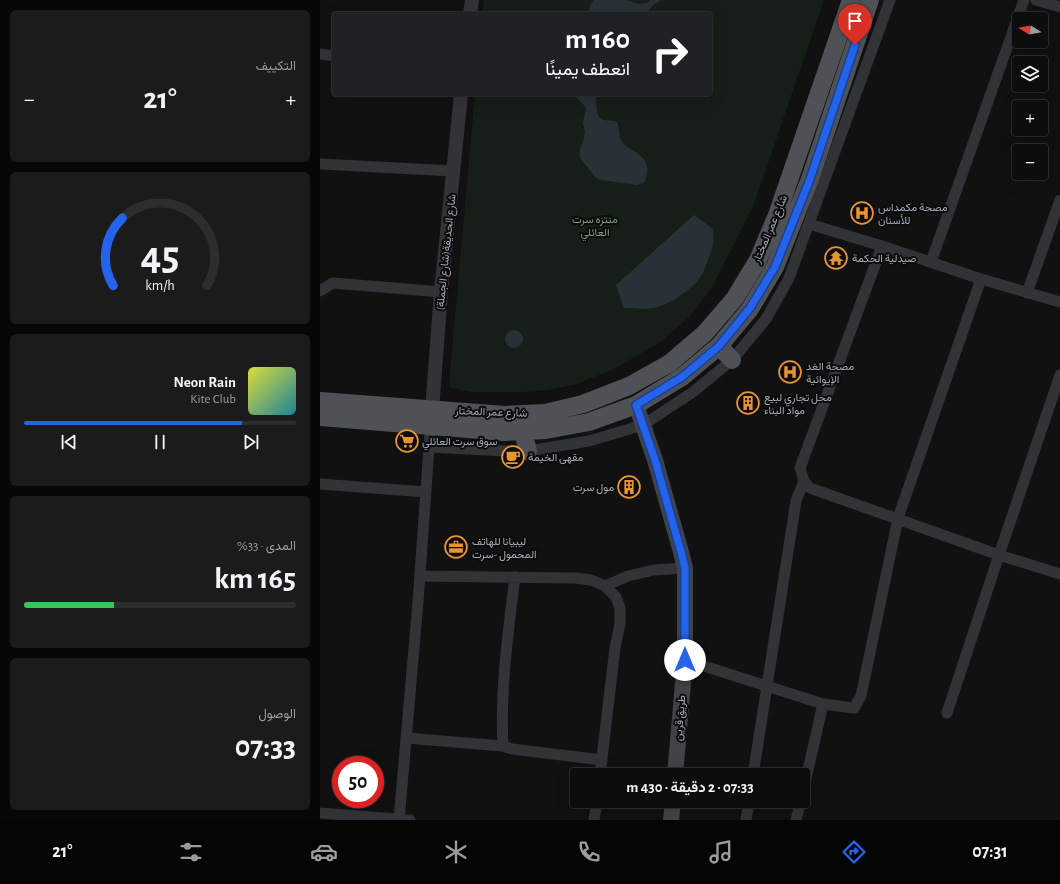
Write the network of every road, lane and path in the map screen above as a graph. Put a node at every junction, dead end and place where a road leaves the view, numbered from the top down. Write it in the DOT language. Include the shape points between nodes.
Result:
graph roads {
  1 [pos="472,0"];
  2 [pos="851,0"];
  3 [pos="870,0"];
  4 [pos="890,0"];
  5 [pos="1024,0"];
  6 [pos="1036,0"];
  7 [pos="1060,7"];
  8 [pos="470,12"];
  9 [pos="320,54"];
  10 [pos="332,56"];
  11 [pos="461,96"];
  12 [pos="320,164"];
  13 [pos="454,172"];
  14 [pos="1060,200"];
  15 [pos="809,224"];
  16 [pos="882,246"];
  17 [pos="931,262"];
  18 [pos="981,279"];
  19 [pos="320,291"];
  20 [pos="441,292"];
  21 [pos="1027,293"];
  22 [pos="1060,302"];
  23 [pos="719,346"];
  24 [pos="732,360"];
  25 [pos="1060,375"];
  26 [pos="320,401"];
  27 [pos="636,405"];
  28 [pos="320,417"];
  29 [pos="432,418"];
  30 [pos="643,425"];
  31 [pos="523,432"];
  32 [pos="430,447"];
  33 [pos="528,451"];
  34 [pos="804,481"];
  35 [pos="320,484"];
  36 [pos="426,492"];
  37 [pos="898,518"];
  38 [pos="999,555"];
  39 [pos="685,568"];
  40 [pos="1060,574"];
  41 [pos="420,576"];
  42 [pos="515,578"];
  43 [pos="605,586"];
  44 [pos="685,660"];
  45 [pos="767,686"];
  46 [pos="823,704"];
  47 [pos="948,713"];
  48 [pos="406,738"];
  49 [pos="503,746"];
  50 [pos="602,760"];
  51 [pos="601,768"];
  52 [pos="676,768"];
  53 [pos="754,768"];
  54 [pos="808,768"];
  55 [pos="596,808"];
  56 [pos="672,808"];
  57 [pos="748,808"];
  58 [pos="799,808"];
  59 [pos="320,813"];
  60 [pos="402,820"];
  61 [pos="594,820"];
  62 [pos="671,820"];
  63 [pos="746,820"];
  64 [pos="796,820"];
  1 -- 8 [label="street"];
  2 -- 29 [label="main road, شارع عمر المختار" via="777,215 758,260 735,298 705,333 670,362 636,382 583,404 545,413"];
  3 -- 23 [label="main road" via="810,179 775,267 750,308"];
  4 -- 15 [label="street"];
  5 -- 17 [label="street"];
  6 -- 7 [label="street"];
  9 -- 10 [label="street"];
  11 -- 13 [label="street, شارع الحديقة(شارع الجملة)"];
  12 -- 13 [label="street"];
  13 -- 20 [label="street, شارع الحديقة(شارع الجملة)"];
  14 -- 21 [label="street"];
  15 -- 16 [label="street"];
  15 -- 24 [label="street" via="789,278 766,319"];
  16 -- 17 [label="street"];
  16 -- 34 [label="street" via="800,468"];
  17 -- 18 [label="street"];
  18 -- 21 [label="street"];
  18 -- 37 [label="street"];
  19 -- 20 [label="street" via="333,283"];
  20 -- 29 [label="street, شارع الحديقة(شارع الجملة)"];
  21 -- 22 [label="street"];
  23 -- 24 [label="main road"];
  23 -- 27 [label="main road" via="682,377"];
  24 -- 30 [label="street" via="693,392"];
  25 -- 38 [label="street"];
  26 -- 29 [label="main road, شارع عمر المختار"];
  27 -- 30 [label="main road, طريق قرين"];
  27 -- 31 [label="main road" via="589,422"];
  28 -- 29 [label="main road"];
  29 -- 31 [label="main road" via="504,432"];
  29 -- 32 [label="street"];
  30 -- 33 [label="street" via="589,441"];
  30 -- 39 [label="main road, طريق قرين"];
  31 -- 33 [label="main road"];
  32 -- 33 [label="street"];
  32 -- 36 [label="street"];
  34 -- 37 [label="street" via="810,488"];
  34 -- 45 [label="street" via="796,501"];
  35 -- 36 [label="street"];
  36 -- 41 [label="street"];
  37 -- 38 [label="street"];
  37 -- 46 [label="street" via="861,696 854,708"];
  38 -- 40 [label="street"];
  38 -- 47 [label="street"];
  39 -- 43 [label="street" via="654,570 628,576"];
  39 -- 44 [label="main road, طريق قرين"];
  41 -- 42 [label="street"];
  41 -- 48 [label="street"];
  42 -- 43 [label="street" via="576,578"];
  42 -- 49 [label="street" via="504,679"];
  43 -- 50 [label="street" via="616,597 620,608 620,624"];
  44 -- 45 [label="street"];
  44 -- 52 [label="main road, طريق قرين"];
  45 -- 46 [label="street"];
  45 -- 53 [label="street"];
  46 -- 54 [label="street"];
  48 -- 49 [label="street"];
  48 -- 60 [label="street"];
  49 -- 50 [label="street"];
  50 -- 51 [label="street"];
  55 -- 61 [label="street"];
  56 -- 62 [label="main road"];
  57 -- 63 [label="street"];
  58 -- 64 [label="street"];
  59 -- 60 [label="street"];
}
